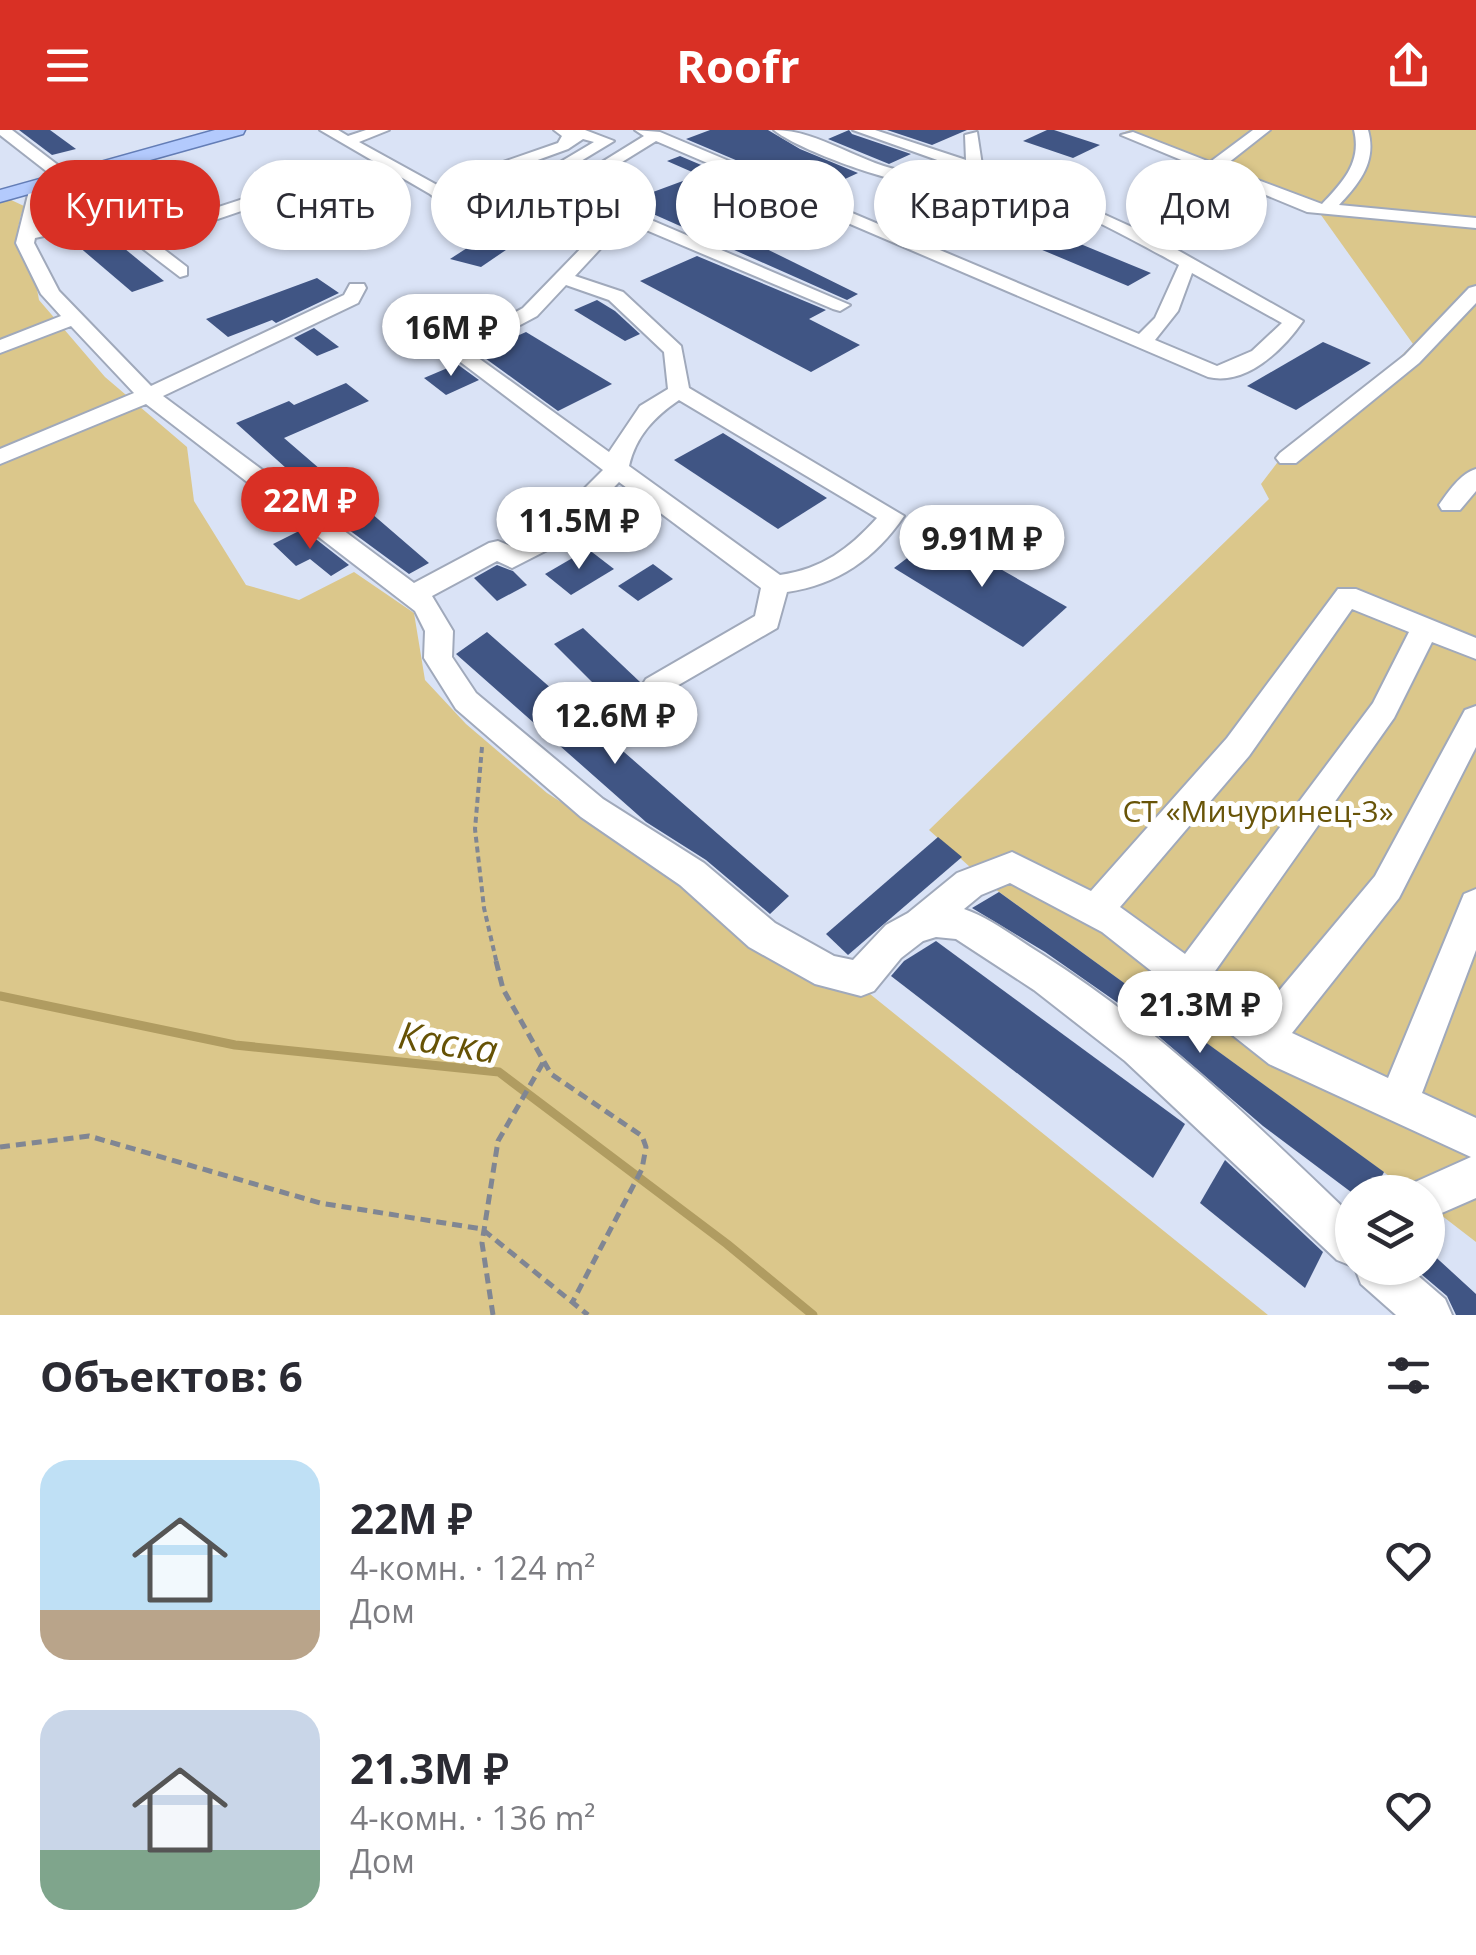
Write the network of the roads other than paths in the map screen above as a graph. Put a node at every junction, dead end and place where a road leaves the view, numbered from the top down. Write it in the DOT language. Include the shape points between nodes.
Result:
graph roads {
  1 [pos="3,130"];
  2 [pos="236,130"];
  3 [pos="326,130"];
  4 [pos="382,130"];
  5 [pos="781,130"];
  6 [pos="860,130"];
  7 [pos="1263,130"];
  8 [pos="1361,130"];
  9 [pos="648,132"];
  10 [pos="564,134"];
  11 [pos="972,135"];
  12 [pos="1128,136"];
  13 [pos="346,141"];
  14 [pos="31,160"];
  15 [pos="129,160"];
  16 [pos="528,160"];
  17 [pos="576,160"];
  18 [pos="619,160"];
  19 [pos="946,160"];
  20 [pos="974,160"];
  21 [pos="1190,160"];
  22 [pos="1222,160"];
  23 [pos="874,169"];
  24 [pos="30,188"];
  25 [pos="431,188"];
  26 [pos="1267,190"];
  27 [pos="0,196"];
  28 [pos="1326,209"];
  29 [pos="1106,223"];
  30 [pos="1476,223"];
  31 [pos="30,228"];
  32 [pos="656,228"];
  33 [pos="30,234"];
  34 [pos="27,235"];
  35 [pos="154,250"];
  36 [pos="589,250"];
  37 [pos="1189,262"];
  38 [pos="180,271"];
  39 [pos="563,278"];
  40 [pos="357,288"];
  41 [pos="1476,292"];
  42 [pos="840,305"];
  43 [pos="73,318"];
  44 [pos="1143,341"];
  45 [pos="0,347"];
  46 [pos="679,391"];
  47 [pos="148,395"];
  48 [pos="0,457"];
  49 [pos="1288,458"];
  50 [pos="616,470"];
  51 [pos="1476,476"];
  52 [pos="1451,505"];
  53 [pos="775,585"];
  54 [pos="412,595"];
  55 [pos="1426,626"];
  56 [pos="1476,649"];
  57 [pos="656,687"];
  58 [pos="1476,718"];
  59 [pos="1476,904"];
  60 [pos="1095,911"];
  61 [pos="922,922"];
  62 [pos="1189,978"];
  63 [pos="1265,1036"];
  64 [pos="1398,1103"];
  65 [pos="1476,1139"];
  66 [pos="1476,1176"];
  67 [pos="1445,1190"];
  68 [pos="1334,1215"];
  69 [pos="1396,1285"];
  70 [pos="1430,1315"];
  1 -- 14 [label="street"];
  2 -- 15 [label="main road"];
  3 -- 13 [label="street"];
  4 -- 13 [label="street"];
  5 -- 23 [label="street"];
  6 -- 19 [label="street"];
  7 -- 22 [label="street"];
  8 -- 28 [label="street" via="1357,178"];
  9 -- 18 [label="street"];
  9 -- 44 [label="street"];
  10 -- 16 [label="street" via="563,146"];
  10 -- 17 [label="street" via="606,141"];
  11 -- 20 [label="street"];
  12 -- 21 [label="street"];
  13 -- 25 [label="street"];
  24 -- 27 [label="main road"];
  26 -- 28 [label="street"];
  28 -- 30 [label="street"];
  29 -- 37 [label="street"];
  31 -- 34 [label="street"];
  32 -- 42 [label="street"];
  33 -- 34 [label="street"];
  34 -- 43 [label="street" via="51,294"];
  35 -- 38 [label="street"];
  36 -- 39 [label="street"];
  37 -- 44 [label="street" via="1178,278 1174,306"];
  37 -- 44 [label="street" via="1293,321 1279,343 1241,368 1215,373"];
  39 -- 46 [label="street" via="616,296 674,350"];
  39 -- 50 [label="street" via="530,312 456,351"];
  40 -- 47 [label="street" via="352,299"];
  41 -- 49 [label="street" via="1412,359"];
  43 -- 45 [label="street"];
  43 -- 47 [label="street"];
  46 -- 50 [label="street" via="648,411 622,446"];
  46 -- 53 [label="street" via="892,516 859,556 809,582"];
  47 -- 48 [label="street"];
  47 -- 54 [label="street"];
  50 -- 53 [label="street"];
  50 -- 54 [label="street" via="550,538 512,559 498,549"];
  51 -- 52 [label="street"];
  53 -- 57 [label="street" via="767,621"];
  54 -- 61 [label="street" via="439,631 438,658 466,701 592,808 692,874 762,935 828,972 861,979 887,946"];
  55 -- 56 [label="street"];
  55 -- 60 [label="street" via="1347,596 1238,747"];
  55 -- 62 [label="street" via="1384,710"];
  58 -- 63 [label="street" via="1387,887"];
  59 -- 64 [label="street"];
  60 -- 61 [label="street" via="1012,867 969,884"];
  60 -- 62 [label="street"];
  61 -- 68 [label="street" via="956,920 1112,1023"];
  62 -- 63 [label="street"];
  63 -- 64 [label="street"];
  64 -- 65 [label="street"];
  66 -- 67 [label="street"];
  69 -- 70 [label="street"];
}
